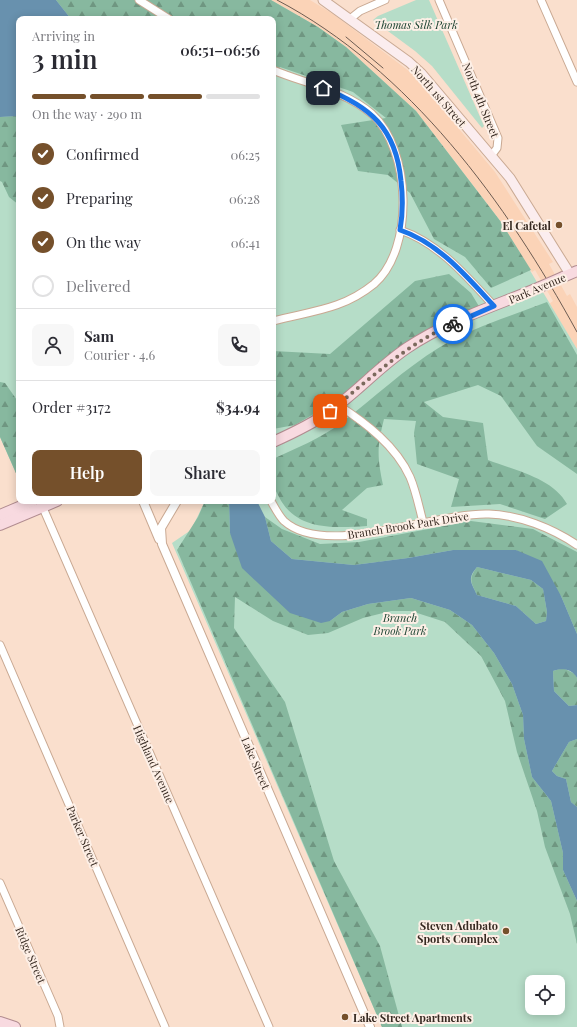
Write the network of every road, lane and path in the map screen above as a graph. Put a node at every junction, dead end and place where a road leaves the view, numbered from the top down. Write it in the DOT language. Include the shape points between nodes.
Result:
graph roads {
  1 [pos="139,0"];
  2 [pos="325,0"];
  3 [pos="385,0"];
  4 [pos="439,0"];
  5 [pos="541,0"];
  6 [pos="164,16"];
  7 [pos="350,19"];
  8 [pos="276,71"];
  9 [pos="577,82"];
  10 [pos="491,156"];
  11 [pos="400,230"];
  12 [pos="570,274"];
  13 [pos="494,306"];
  14 [pos="276,320"];
  15 [pos="338,405"];
  16 [pos="276,441"];
  17 [pos="26,504"];
  18 [pos="41,504"];
  19 [pos="143,504"];
  20 [pos="175,504"];
  21 [pos="273,504"];
  22 [pos="0,515"];
  23 [pos="423,522"];
  24 [pos="0,525"];
  25 [pos="162,544"];
  26 [pos="577,544"];
  27 [pos="0,645"];
  28 [pos="0,883"];
  29 [pos="0,1022"];
  30 [pos="15,1027"];
  31 [pos="60,1027"];
  32 [pos="165,1027"];
  33 [pos="269,1027"];
  34 [pos="370,1027"];
  1 -- 6 [label="street"];
  2 -- 7 [label="main road, North 1st Street"];
  3 -- 7 [label="street" via="360,11"];
  4 -- 10 [label="street, North 4th Street" via="498,138 497,148"];
  5 -- 9 [label="street"];
  7 -- 10 [label="main road, North 1st Street" via="418,69"];
  8 -- 11 [label="street" via="345,97 366,109 382,126 393,144 399,165 403,202"];
  10 -- 12 [label="main road" via="513,183"];
  11 -- 13 [label="street" via="418,237 433,247"];
  11 -- 14 [label="street" via="388,266 378,280 365,290 331,308"];
  12 -- 13 [label="main road, Park Avenue, bridge"];
  13 -- 15 [label="main road, Park Avenue" via="408,347"];
  15 -- 16 [label="main road, Park Avenue" via="314,422"];
  15 -- 23 [label="street" via="382,439 402,463 411,479"];
  17 -- 22 [label="main road"];
  18 -- 24 [label="main road"];
  18 -- 33 [label="street, Highland Avenue"];
  19 -- 25 [label="street"];
  20 -- 25 [label="street, Lake Street" via="161,528"];
  21 -- 23 [label="street, Branch Brook Park Drive" via="285,522 323,536 358,535"];
  23 -- 26 [label="street, Branch Brook Park Drive" via="464,515 506,516 539,525"];
  25 -- 34 [label="street, Lake Street"];
  27 -- 32 [label="street, Parker Street"];
  28 -- 31 [label="street, Ridge Street" via="58,1016"];
  29 -- 30 [label="main road"];
}
